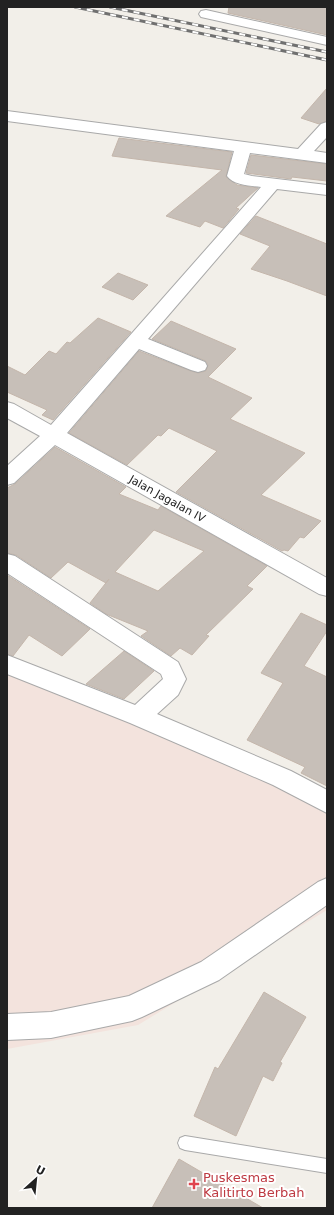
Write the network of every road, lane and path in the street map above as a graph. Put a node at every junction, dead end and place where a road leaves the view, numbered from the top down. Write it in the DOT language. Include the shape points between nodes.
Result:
graph roads {
  1 [pos="206,14"];
  2 [pos="327,41"];
  3 [pos="7,116"];
  4 [pos="327,127"];
  5 [pos="243,147"];
  6 [pos="303,154"];
  7 [pos="327,158"];
  8 [pos="272,185"];
  9 [pos="327,190"];
  10 [pos="136,341"];
  11 [pos="198,366"];
  12 [pos="7,408"];
  13 [pos="54,436"];
  14 [pos="7,478"];
  15 [pos="7,562"];
  16 [pos="327,588"];
  17 [pos="7,664"];
  18 [pos="138,716"];
  19 [pos="327,802"];
  20 [pos="327,890"];
  21 [pos="7,1027"];
  22 [pos="185,1143"];
  23 [pos="327,1166"];
  1 -- 2 [label="street"];
  3 -- 5 [label="street"];
  4 -- 6 [label="street"];
  5 -- 6 [label="street"];
  5 -- 8 [label="street" via="235,176"];
  6 -- 7 [label="street"];
  8 -- 9 [label="street"];
  8 -- 10 [label="street"];
  10 -- 11 [label="street"];
  10 -- 13 [label="street"];
  12 -- 13 [label="street, Jalan Jagalan IV"];
  13 -- 14 [label="street"];
  13 -- 16 [label="street, Jalan Jagalan IV"];
  15 -- 18 [label="street" via="170,668 175,678 170,688"];
  17 -- 18 [label="street"];
  18 -- 19 [label="street" via="282,778"];
  20 -- 21 [label="street" via="210,971 132,1008 51,1024"];
  22 -- 23 [label="lane"];
}
